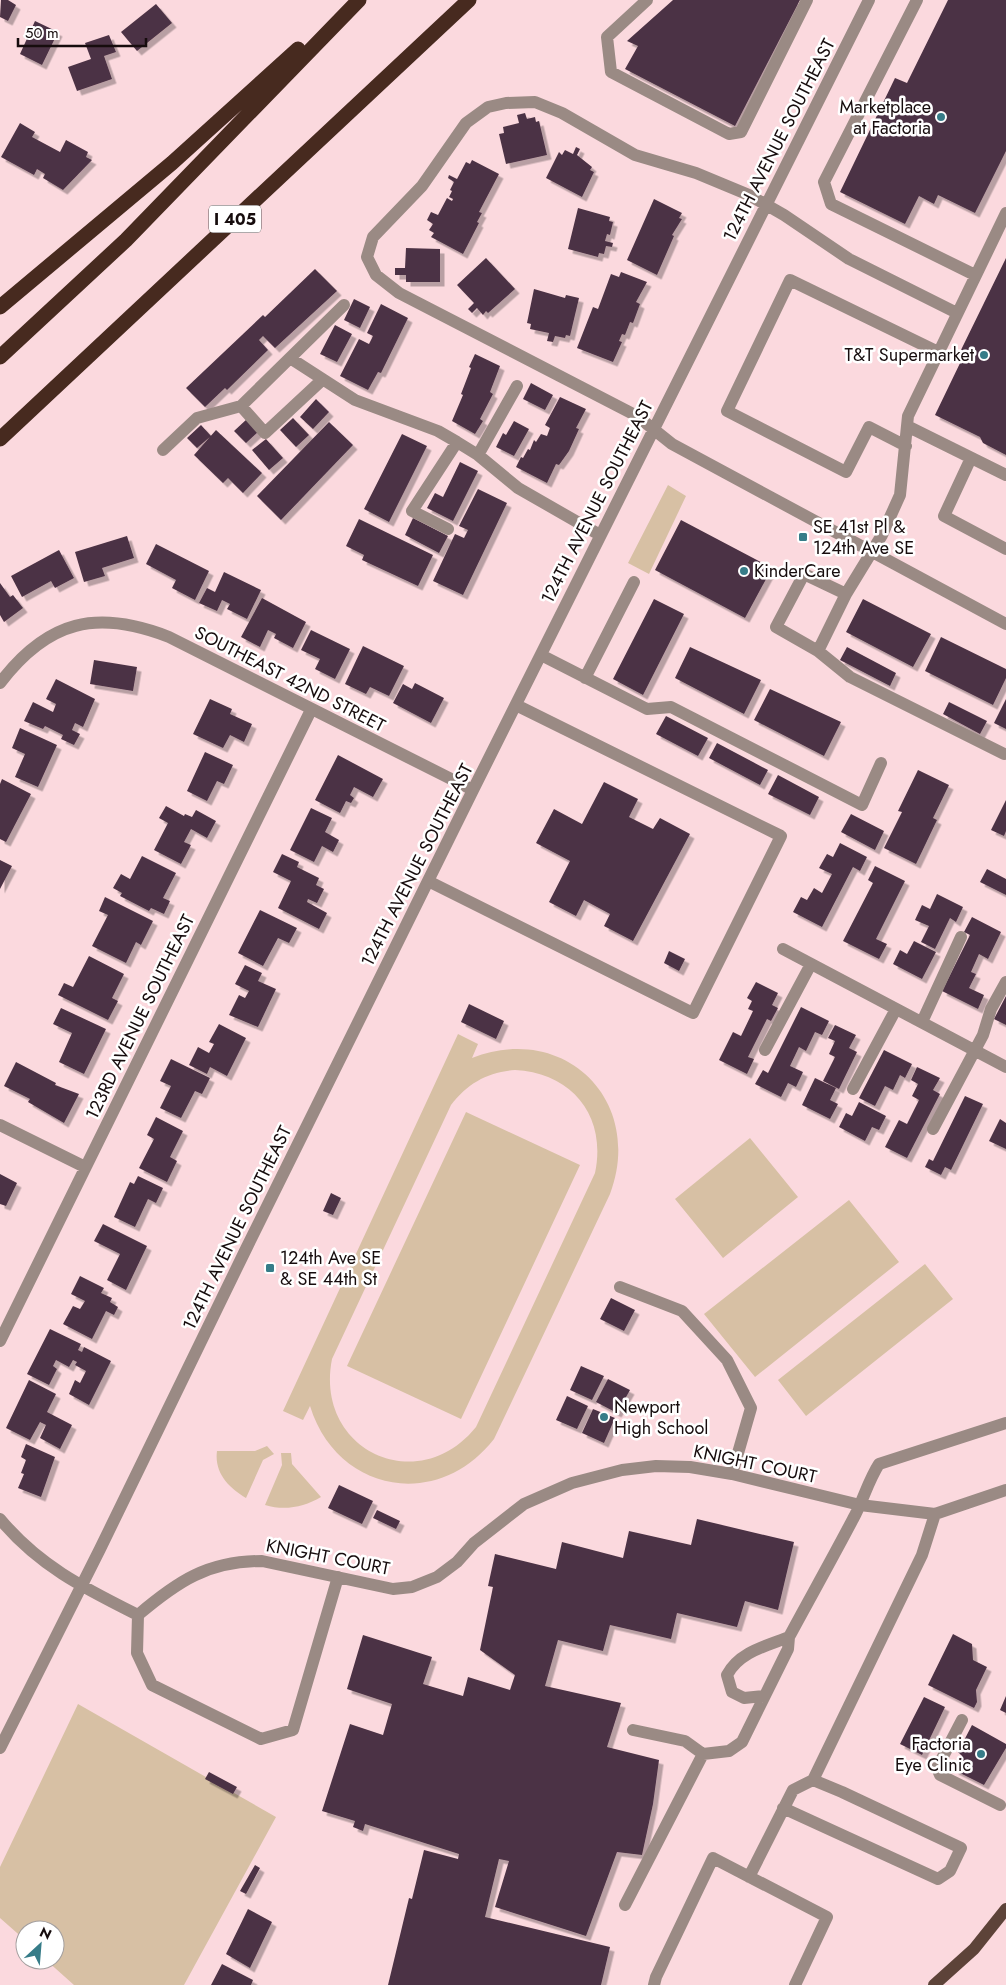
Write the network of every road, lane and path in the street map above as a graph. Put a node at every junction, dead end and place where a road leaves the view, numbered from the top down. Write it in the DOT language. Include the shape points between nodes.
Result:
graph roads {
  1 [pos="353,0"];
  2 [pos="359,0"];
  3 [pos="469,0"];
  4 [pos="647,0"];
  5 [pos="807,0"];
  6 [pos="869,0"];
  7 [pos="917,0"];
  8 [pos="765,204"];
  9 [pos="1006,213"];
  10 [pos="975,275"];
  11 [pos="344,305"];
  12 [pos="0,306"];
  13 [pos="957,313"];
  14 [pos="938,352"];
  15 [pos="0,357"];
  16 [pos="290,358"];
  17 [pos="322,380"];
  18 [pos="516,386"];
  19 [pos="241,406"];
  20 [pos="907,426"];
  21 [pos="654,430"];
  22 [pos="0,438"];
  23 [pos="457,442"];
  24 [pos="906,446"];
  25 [pos="163,450"];
  26 [pos="478,455"];
  27 [pos="971,458"];
  28 [pos="1006,475"];
  29 [pos="448,529"];
  30 [pos="600,535"];
  31 [pos="1006,549"];
  32 [pos="870,552"];
  33 [pos="634,582"];
  34 [pos="846,594"];
  35 [pos="1006,624"];
  36 [pos="818,651"];
  37 [pos="541,655"];
  38 [pos="585,678"];
  39 [pos="0,683"];
  40 [pos="516,705"];
  41 [pos="311,710"];
  42 [pos="1004,754"];
  43 [pos="881,764"];
  44 [pos="473,790"];
  45 [pos="428,881"];
  46 [pos="962,937"];
  47 [pos="783,949"];
  48 [pos="811,964"];
  49 [pos="1006,982"];
  50 [pos="896,1009"];
  51 [pos="922,1022"];
  52 [pos="765,1050"];
  53 [pos="975,1050"];
  54 [pos="1006,1067"];
  55 [pos="853,1089"];
  56 [pos="0,1125"];
  57 [pos="933,1129"];
  58 [pos="85,1167"];
  59 [pos="620,1287"];
  60 [pos="0,1341"];
  61 [pos="1006,1423"];
  62 [pos="732,1474"];
  63 [pos="1006,1490"];
  64 [pos="860,1505"];
  65 [pos="935,1514"];
  66 [pos="0,1519"];
  67 [pos="338,1577"];
  68 [pos="81,1587"];
  69 [pos="138,1615"];
  70 [pos="789,1637"];
  71 [pos="764,1696"];
  72 [pos="962,1720"];
  73 [pos="633,1730"];
  74 [pos="0,1748"];
  75 [pos="703,1754"];
  76 [pos="813,1780"];
  77 [pos="1006,1793"];
  78 [pos="1003,1806"];
  79 [pos="783,1808"];
  80 [pos="749,1877"];
  81 [pos="625,1905"];
  82 [pos="1006,1909"];
  83 [pos="1002,1919"];
  84 [pos="654,1985"];
  85 [pos="795,1985"];
  86 [pos="934,1985"];
  1 -- 12 [label="highway" via="172,163"];
  2 -- 15 [label="highway" via="126,240"];
  3 -- 22 [label="highway, I 405"];
  4 -- 5 [label="street" via="607,37 611,72 729,134 741,132"];
  6 -- 8 [label="street, 124TH AVENUE SOUTHEAST"];
  7 -- 10 [label="street" via="824,182 831,204"];
  8 -- 13 [label="street" via="850,259"];
  8 -- 21 [label="street, 124TH AVENUE SOUTHEAST"];
  8 -- 21 [label="street" via="696,173 635,155 562,113 535,102 506,102 488,107 466,123 422,186 373,237 367,257 376,274 398,293 638,416"];
  9 -- 10 [label="street"];
  10 -- 13 [label="street"];
  11 -- 16 [label="street"];
  13 -- 14 [label="street"];
  14 -- 20 [label="street" via="908,416"];
  14 -- 24 [label="street" via="790,280 727,411 846,472 869,427"];
  16 -- 17 [label="street"];
  16 -- 19 [label="street"];
  17 -- 19 [label="street" via="265,433"];
  17 -- 23 [label="street" via="355,400 438,431"];
  18 -- 26 [label="street"];
  19 -- 25 [label="street" via="197,418"];
  20 -- 24 [label="street"];
  20 -- 27 [label="street"];
  21 -- 30 [label="street, 124TH AVENUE SOUTHEAST"];
  21 -- 32 [label="street" via="672,444"];
  23 -- 26 [label="street"];
  23 -- 29 [label="street" via="412,511"];
  24 -- 32 [label="street" via="900,495 886,529"];
  26 -- 30 [label="street" via="518,488"];
  27 -- 28 [label="street"];
  27 -- 31 [label="street" via="944,516"];
  30 -- 37 [label="street, 124TH AVENUE SOUTHEAST"];
  32 -- 34 [label="street"];
  32 -- 35 [label="street"];
  33 -- 38 [label="street"];
  34 -- 36 [label="street"];
  34 -- 36 [label="street" via="804,574 776,627"];
  36 -- 42 [label="street" via="850,677"];
  37 -- 38 [label="street"];
  37 -- 40 [label="street, 124TH AVENUE SOUTHEAST"];
  38 -- 43 [label="street" via="647,709 671,707 862,805"];
  39 -- 41 [label="street, SOUTHEAST 42ND STREET" via="12,666 44,639 85,623 120,622 169,637"];
  40 -- 44 [label="street, 124TH AVENUE SOUTHEAST"];
  40 -- 45 [label="street" via="781,836 692,1013"];
  41 -- 44 [label="street, SOUTHEAST 42ND STREET"];
  41 -- 58 [label="street, 123RD AVENUE SOUTHEAST"];
  44 -- 45 [label="street, 124TH AVENUE SOUTHEAST"];
  45 -- 68 [label="street, 124TH AVENUE SOUTHEAST"];
  46 -- 51 [label="street"];
  47 -- 48 [label="street"];
  48 -- 50 [label="street"];
  48 -- 52 [label="street"];
  49 -- 53 [label="street"];
  50 -- 51 [label="street"];
  50 -- 55 [label="street"];
  51 -- 53 [label="street"];
  53 -- 54 [label="street"];
  53 -- 57 [label="street"];
  56 -- 58 [label="street"];
  58 -- 60 [label="street, 123RD AVENUE SOUTHEAST"];
  59 -- 62 [label="street" via="682,1311 727,1360 751,1408"];
  61 -- 64 [label="street" via="879,1464"];
  62 -- 64 [label="street, KNIGHT COURT"];
  62 -- 67 [label="street, KNIGHT COURT" via="690,1467 656,1466 602,1474 524,1504 437,1577 412,1587 393,1588"];
  63 -- 65 [label="street, KNIGHT COURT"];
  64 -- 65 [label="street, KNIGHT COURT"];
  64 -- 70 [label="street"];
  65 -- 76 [label="street" via="922,1555"];
  66 -- 68 [label="street" via="36,1556"];
  67 -- 69 [label="street, KNIGHT COURT" via="262,1561 244,1561 198,1572 169,1588"];
  67 -- 69 [label="street" via="293,1730 261,1739 152,1686 136,1653"];
  68 -- 69 [label="street"];
  68 -- 74 [label="street, 124TH AVENUE SOUTHEAST"];
  70 -- 71 [label="street" via="788,1649"];
  70 -- 71 [label="street" via="738,1659 726,1675 732,1692 744,1698"];
  71 -- 75 [label="street" via="742,1742 730,1751"];
  72 -- 78 [label="street" via="937,1768 940,1775"];
  73 -- 75 [label="street" via="685,1740"];
  75 -- 81 [label="street"];
  76 -- 79 [label="street" via="793,1790"];
  76 -- 79 [label="street" via="962,1848 950,1871 938,1879"];
  77 -- 78 [label="street"];
  79 -- 80 [label="street"];
  80 -- 84 [label="street" via="713,1858"];
  80 -- 85 [label="street" via="827,1917"];
  82 -- 83 [label="main road"];
  83 -- 86 [label="main road"];
}
